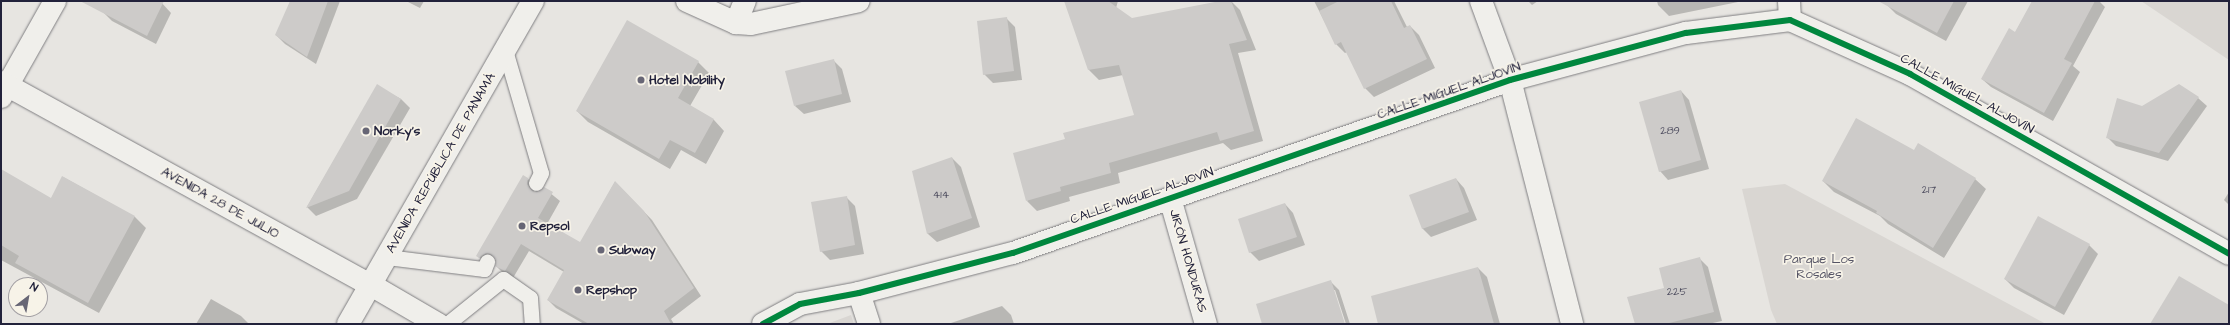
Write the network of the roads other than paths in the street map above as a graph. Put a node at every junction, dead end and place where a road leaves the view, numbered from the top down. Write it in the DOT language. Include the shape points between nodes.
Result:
graph roads {
  1 [pos="55,1"];
  2 [pos="533,1"];
  3 [pos="687,1"];
  4 [pos="745,1"];
  5 [pos="859,1"];
  6 [pos="1482,1"];
  7 [pos="1790,10"];
  8 [pos="736,23"];
  9 [pos="505,50"];
  10 [pos="1510,80"];
  11 [pos="3,88"];
  12 [pos="536,183"];
  13 [pos="1170,198"];
  14 [pos="2229,254"];
  15 [pos="387,257"];
  16 [pos="503,279"];
  17 [pos="371,285"];
  18 [pos="859,293"];
  19 [pos="348,324"];
  20 [pos="438,324"];
  21 [pos="447,324"];
  22 [pos="532,324"];
  23 [pos="763,324"];
  24 [pos="869,324"];
  25 [pos="1206,324"];
  26 [pos="1572,324"];
  1 -- 11 [label="street"];
  2 -- 9 [label="street, AVENIDA REPÚBLICA DE PANAMÁ"];
  3 -- 8 [label="street"];
  4 -- 8 [label="street"];
  5 -- 8 [label="street" via="751,24"];
  6 -- 10 [label="street"];
  7 -- 10 [label="street, CALLE MIGUEL ALJOVÍN" via="1686,33"];
  7 -- 14 [label="street, CALLE MIGUEL ALJOVÍN" via="1910,74"];
  9 -- 12 [label="lane" via="541,173"];
  9 -- 15 [label="street, AVENIDA REPÚBLICA DE PANAMÁ"];
  10 -- 13 [label="street, CALLE MIGUEL ALJOVÍN"];
  10 -- 26 [label="street"];
  11 -- 17 [label="street, AVENIDA 28 DE JULIO"];
  13 -- 18 [label="street, CALLE MIGUEL ALJOVÍN" via="1013,253"];
  13 -- 25 [label="street, JIRÓN HONDURAS"];
  15 -- 16 [label="lane" via="485,265"];
  15 -- 17 [label="street, AVENIDA REPÚBLICA DE PANAMÁ"];
  16 -- 21 [label="lane"];
  16 -- 22 [label="lane" via="530,298"];
  17 -- 19 [label="street, AVENIDA REPÚBLICA DE PANAMÁ"];
  17 -- 20 [label="street, AVENIDA 28 DE JULIO"];
  18 -- 23 [label="street, CALLE MIGUEL ALJOVÍN" via="800,304"];
  18 -- 24 [label="street"];
}
